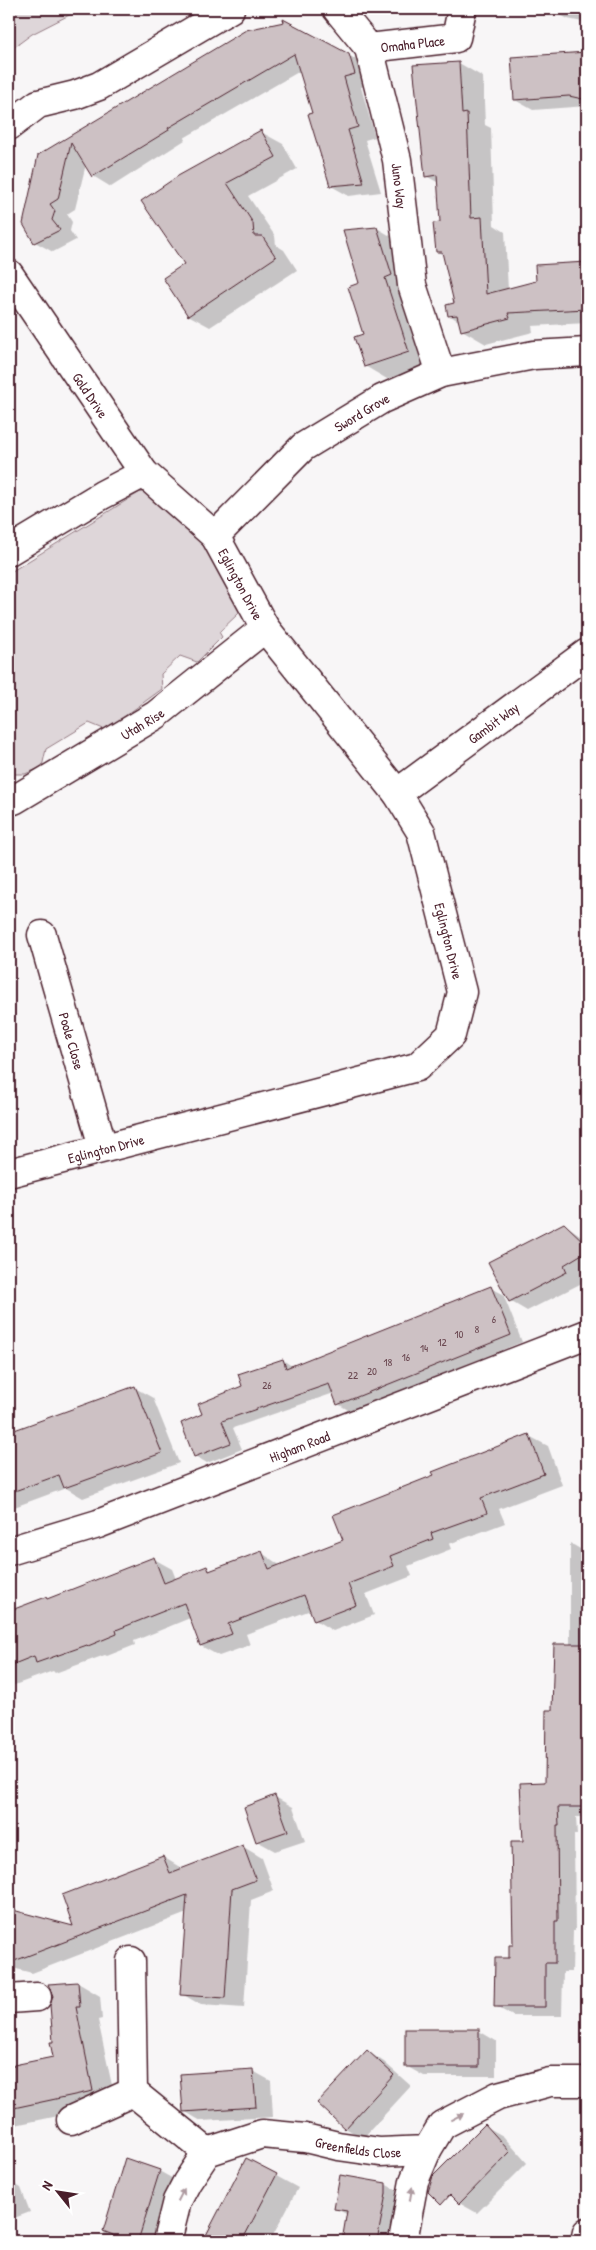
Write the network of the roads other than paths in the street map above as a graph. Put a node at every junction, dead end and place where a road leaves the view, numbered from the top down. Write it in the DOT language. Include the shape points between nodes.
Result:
graph roads {
  1 [pos="230,9"];
  2 [pos="337,9"];
  3 [pos="462,9"];
  4 [pos="369,48"];
  5 [pos="9,126"];
  6 [pos="9,274"];
  7 [pos="587,352"];
  8 [pos="441,373"];
  9 [pos="144,473"];
  10 [pos="215,536"];
  11 [pos="9,551"];
  12 [pos="265,628"];
  13 [pos="587,653"];
  14 [pos="397,792"];
  15 [pos="9,798"];
  16 [pos="42,935"];
  17 [pos="103,1147"];
  18 [pos="9,1173"];
  19 [pos="587,1334"];
  20 [pos="9,1551"];
  21 [pos="131,1960"];
  22 [pos="37,1997"];
  23 [pos="9,1999"];
  24 [pos="587,2082"];
  25 [pos="133,2092"];
  26 [pos="71,2120"];
  27 [pos="427,2150"];
  28 [pos="207,2152"];
  29 [pos="587,2232"];
  30 [pos="167,2241"];
  31 [pos="403,2241"];
  32 [pos="585,2241"];
  1 -- 5 [label="street" via="98,86 38,104"];
  2 -- 4 [label="street, Juno Way"];
  3 -- 4 [label="street, Omaha Place" via="456,38"];
  4 -- 8 [label="street, Juno Way" via="397,160 412,285"];
  6 -- 9 [label="street, Gold Drive"];
  7 -- 8 [label="street, Sword Grove" via="534,355"];
  8 -- 10 [label="street, Sword Grove" via="382,399 303,448"];
  9 -- 10 [label="street, Gold Drive"];
  9 -- 11 [label="street" via="102,494"];
  10 -- 12 [label="street, Eglington Drive"];
  12 -- 14 [label="street, Eglington Drive"];
  12 -- 15 [label="street, Utah Rise" via="156,715 14,800"];
  13 -- 14 [label="street, Gambit Way"];
  14 -- 17 [label="street, Eglington Drive" via="421,832 462,992 451,1035 417,1067"];
  16 -- 17 [label="street, Poole Close"];
  17 -- 18 [label="street, Eglington Drive"];
  19 -- 20 [label="street, Higham Road" via="98,1524"];
  21 -- 25 [label="street"];
  22 -- 23 [label="street"];
  27 -- 24 [label="street, one-way" via="442,2125 498,2096 550,2082"];
  25 -- 26 [label="street"];
  25 -- 28 [label="street"];
  27 -- 28 [label="street, Greenfields Close" via="380,2152 262,2134"];
  31 -- 27 [label="street, one-way" via="414,2181"];
  30 -- 28 [label="street, one-way" via="177,2202"];
  29 -- 32 [label="street"];
}
